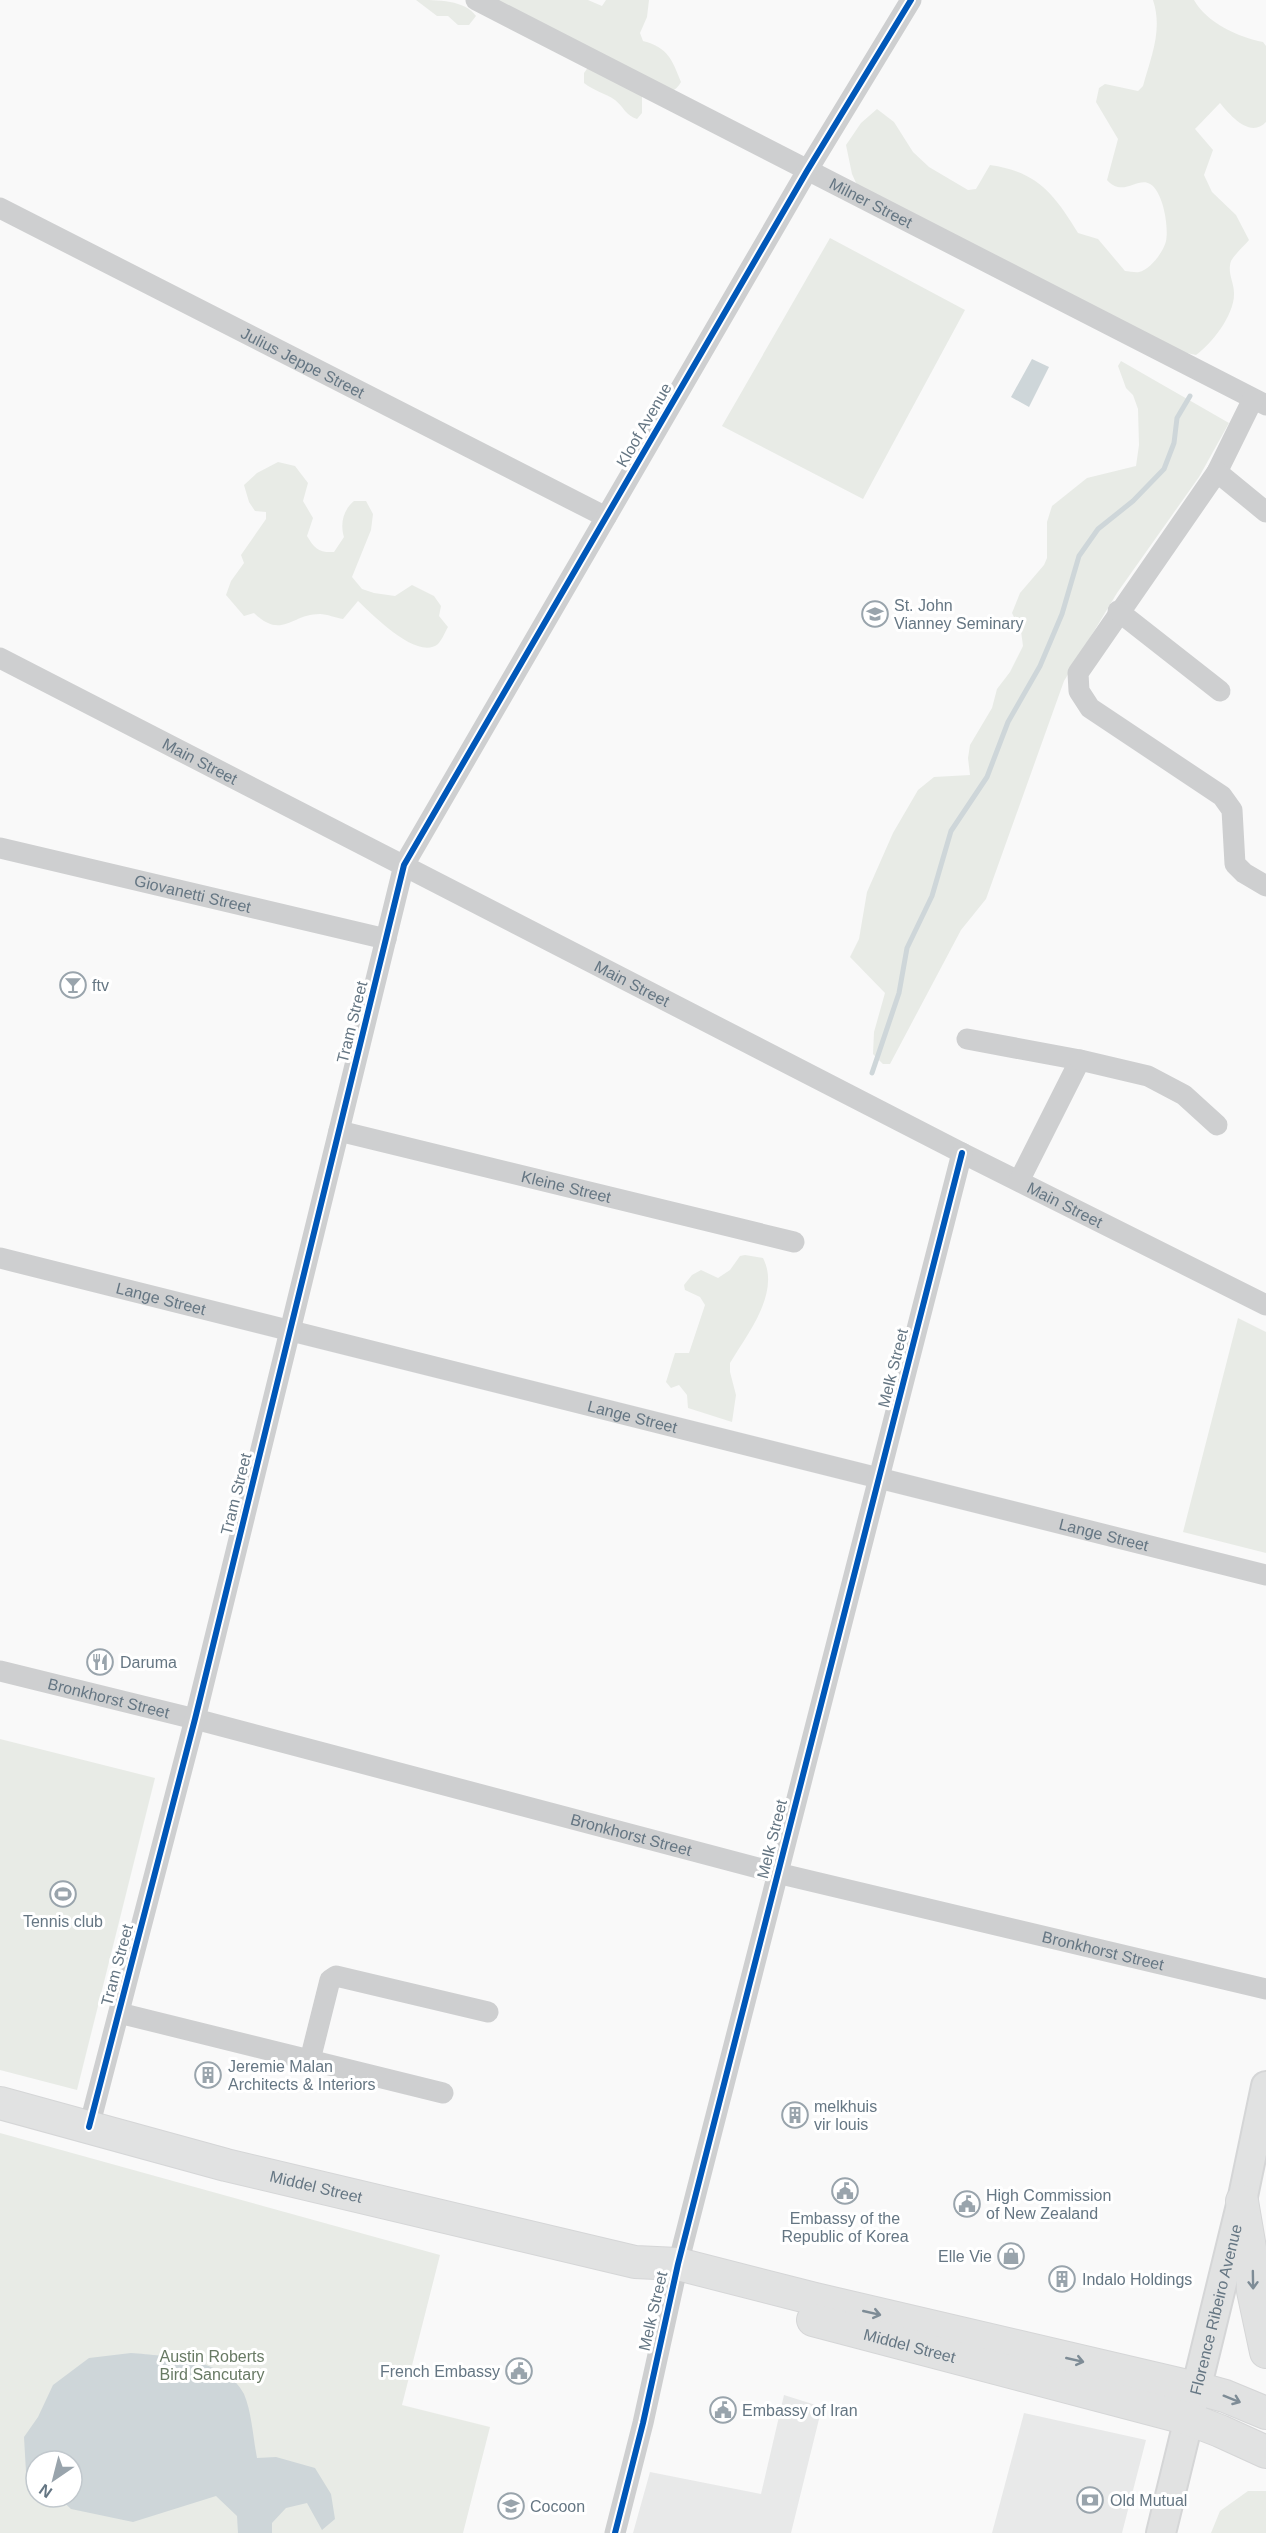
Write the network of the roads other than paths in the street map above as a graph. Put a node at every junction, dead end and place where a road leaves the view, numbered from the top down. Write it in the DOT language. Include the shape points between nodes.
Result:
graph roads {
  1 [pos="476,0"];
  2 [pos="910,0"];
  3 [pos="807,171"];
  4 [pos="0,208"];
  5 [pos="1260,402"];
  6 [pos="1217,472"];
  7 [pos="1266,512"];
  8 [pos="606,517"];
  9 [pos="1118,611"];
  10 [pos="0,658"];
  11 [pos="1220,691"];
  12 [pos="0,848"];
  13 [pos="404,866"];
  14 [pos="1266,886"];
  15 [pos="386,939"];
  16 [pos="967,1039"];
  17 [pos="1080,1060"];
  18 [pos="1217,1125"];
  19 [pos="339,1131"];
  20 [pos="962,1153"];
  21 [pos="1018,1182"];
  22 [pos="794,1242"];
  23 [pos="0,1258"];
  24 [pos="1266,1305"];
  25 [pos="290,1332"];
  26 [pos="879,1479"];
  27 [pos="1266,1575"];
  28 [pos="0,1671"];
  29 [pos="195,1719"];
  30 [pos="777,1873"];
  31 [pos="1266,1989"];
  32 [pos="488,2012"];
  33 [pos="119,2013"];
  34 [pos="310,2060"];
  35 [pos="1266,2086"];
  36 [pos="443,2093"];
  37 [pos="0,2103"];
  38 [pos="89,2127"];
  39 [pos="1242,2201"];
  40 [pos="675,2273"];
  41 [pos="1266,2352"];
  42 [pos="1196,2388"];
  43 [pos="1266,2413"];
  44 [pos="1189,2419"];
  45 [pos="1266,2452"];
  46 [pos="615,2533"];
  47 [pos="1161,2533"];
  1 -- 3 [label="street, Milner Street"];
  2 -- 3 [label="street, Kloof Avenue"];
  3 -- 5 [label="street, Milner Street"];
  3 -- 8 [label="street, Kloof Avenue"];
  4 -- 8 [label="street, Julius Jeppe Street"];
  5 -- 6 [label="street"];
  6 -- 7 [label="street"];
  6 -- 9 [label="street"];
  8 -- 13 [label="street, Kloof Avenue"];
  9 -- 11 [label="street"];
  9 -- 14 [label="street" via="1078,673 1079,691 1090,708 1222,796 1232,810 1235,864"];
  10 -- 13 [label="street, Main Street"];
  12 -- 15 [label="street, Giovanetti Street"];
  13 -- 15 [label="street, Tram Street"];
  13 -- 20 [label="street, Main Street"];
  15 -- 19 [label="street, Tram Street"];
  16 -- 17 [label="street"];
  17 -- 18 [label="street" via="1148,1076 1184,1095"];
  17 -- 21 [label="street"];
  19 -- 22 [label="street, Kleine Street"];
  19 -- 25 [label="street, Tram Street"];
  20 -- 21 [label="street, Main Street"];
  20 -- 26 [label="street, Melk Street"];
  21 -- 24 [label="street, Main Street"];
  23 -- 25 [label="street, Lange Street"];
  25 -- 26 [label="street, Lange Street"];
  25 -- 29 [label="street, Tram Street"];
  26 -- 27 [label="street, Lange Street"];
  26 -- 30 [label="street, Melk Street"];
  28 -- 29 [label="street, Bronkhorst Street"];
  29 -- 30 [label="street, Bronkhorst Street"];
  29 -- 33 [label="street, Tram Street"];
  30 -- 31 [label="street, Bronkhorst Street"];
  30 -- 40 [label="street, Melk Street"];
  32 -- 34 [label="street" via="336,1976 330,1980"];
  33 -- 34 [label="street"];
  33 -- 38 [label="street, Tram Street"];
  34 -- 36 [label="street"];
  35 -- 39 [label="main road, Florence Ribeiro Avenue"];
  37 -- 38 [label="main road, Middel Street"];
  38 -- 40 [label="main road, Middel Street" via="226,2165"];
  39 -- 41 [label="main road, one-way" via="1253,2291"];
  39 -- 42 [label="main road, Florence Ribeiro Avenue"];
  40 -- 42 [label="main road, Middel Street, one-way" via="815,2300"];
  40 -- 44 [label="main road, Middel Street"];
  40 -- 46 [label="street, Melk Street"];
  42 -- 43 [label="main road, Middel Street, one-way"];
  42 -- 44 [label="main road, Florence Ribeiro Avenue"];
  44 -- 45 [label="main road, Middel Street"];
  44 -- 47 [label="main road, Florence Ribeiro Avenue"];
}
